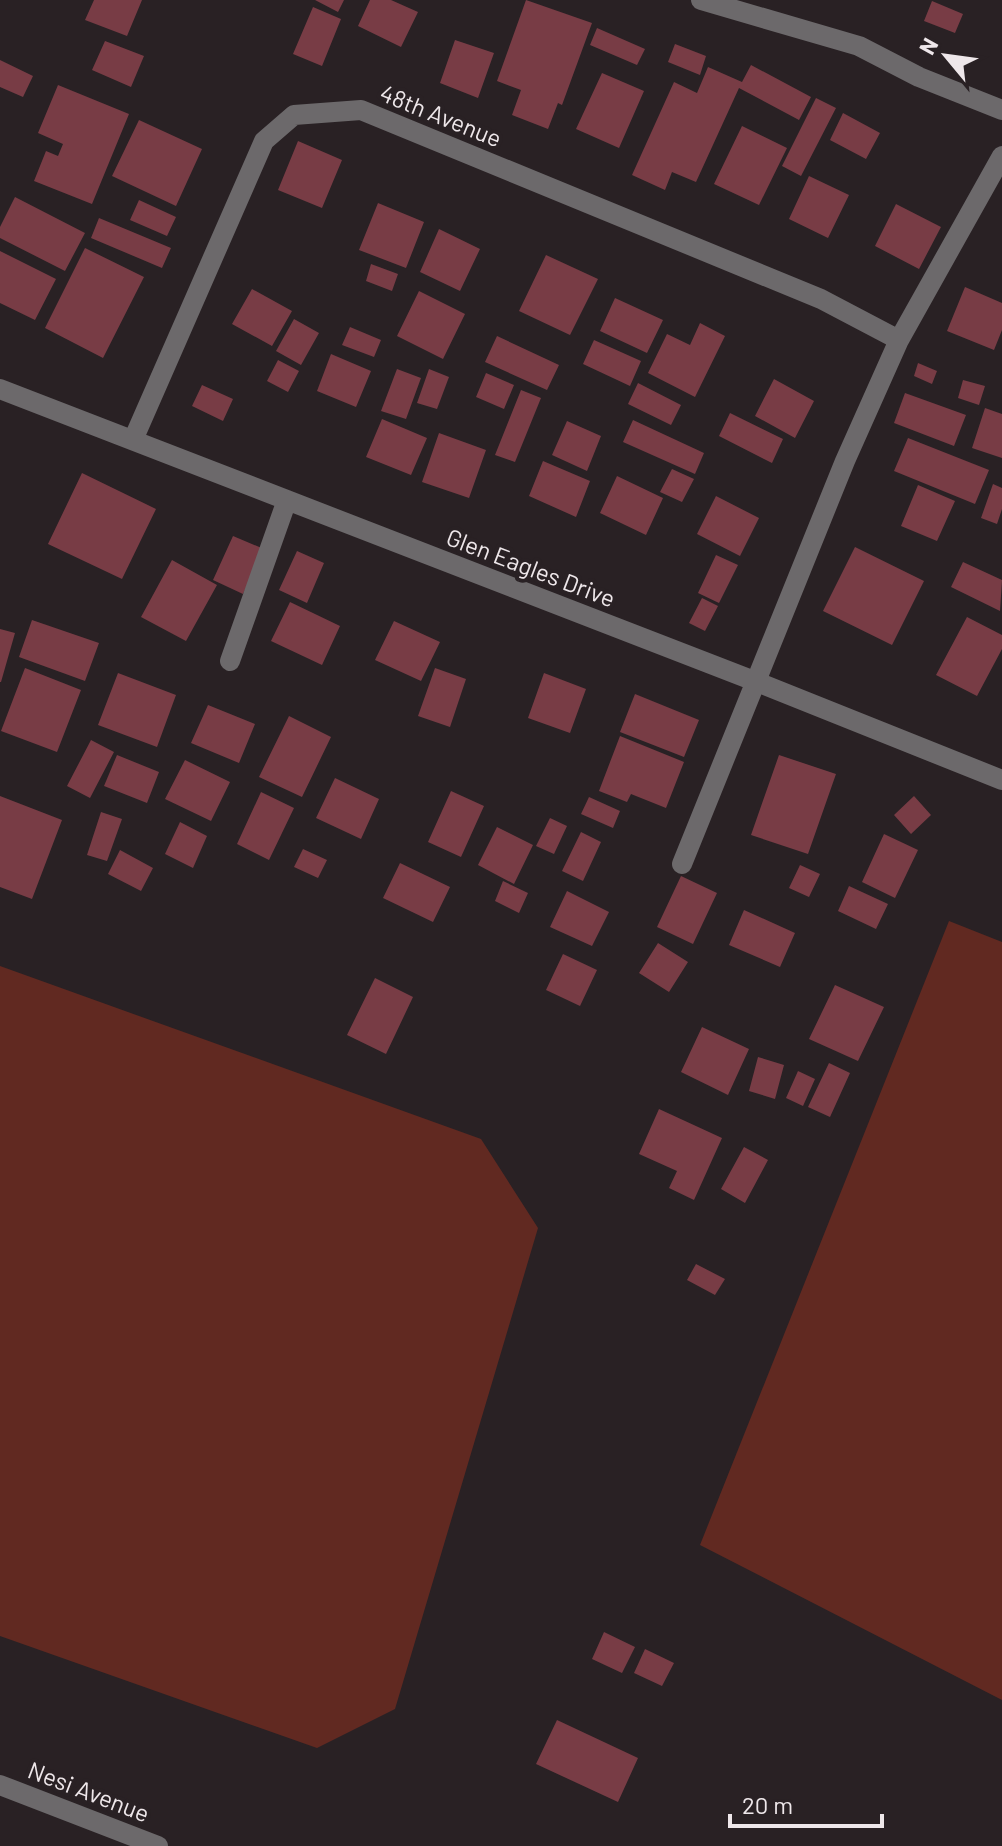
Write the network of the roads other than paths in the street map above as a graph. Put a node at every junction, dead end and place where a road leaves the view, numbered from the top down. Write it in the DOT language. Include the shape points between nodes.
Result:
graph roads {
  1 [pos="701,0"];
  2 [pos="1002,110"];
  3 [pos="1002,156"];
  4 [pos="899,340"];
  5 [pos="0,389"];
  6 [pos="133,440"];
  7 [pos="287,500"];
  8 [pos="230,661"];
  9 [pos="757,682"];
  10 [pos="1002,780"];
  11 [pos="682,864"];
  12 [pos="0,1785"];
  13 [pos="158,1846"];
  1 -- 2 [label="street" via="859,46"];
  3 -- 4 [label="street"];
  4 -- 6 [label="street, 48th Avenue" via="821,299 361,110 294,115 264,141"];
  4 -- 9 [label="street"];
  5 -- 6 [label="street, Glen Eagles Drive"];
  6 -- 7 [label="street, Glen Eagles Drive"];
  7 -- 8 [label="street"];
  7 -- 9 [label="street, Glen Eagles Drive"];
  9 -- 10 [label="street, Glen Eagles Drive"];
  9 -- 11 [label="street"];
  12 -- 13 [label="street, Nesi Avenue"];
}
